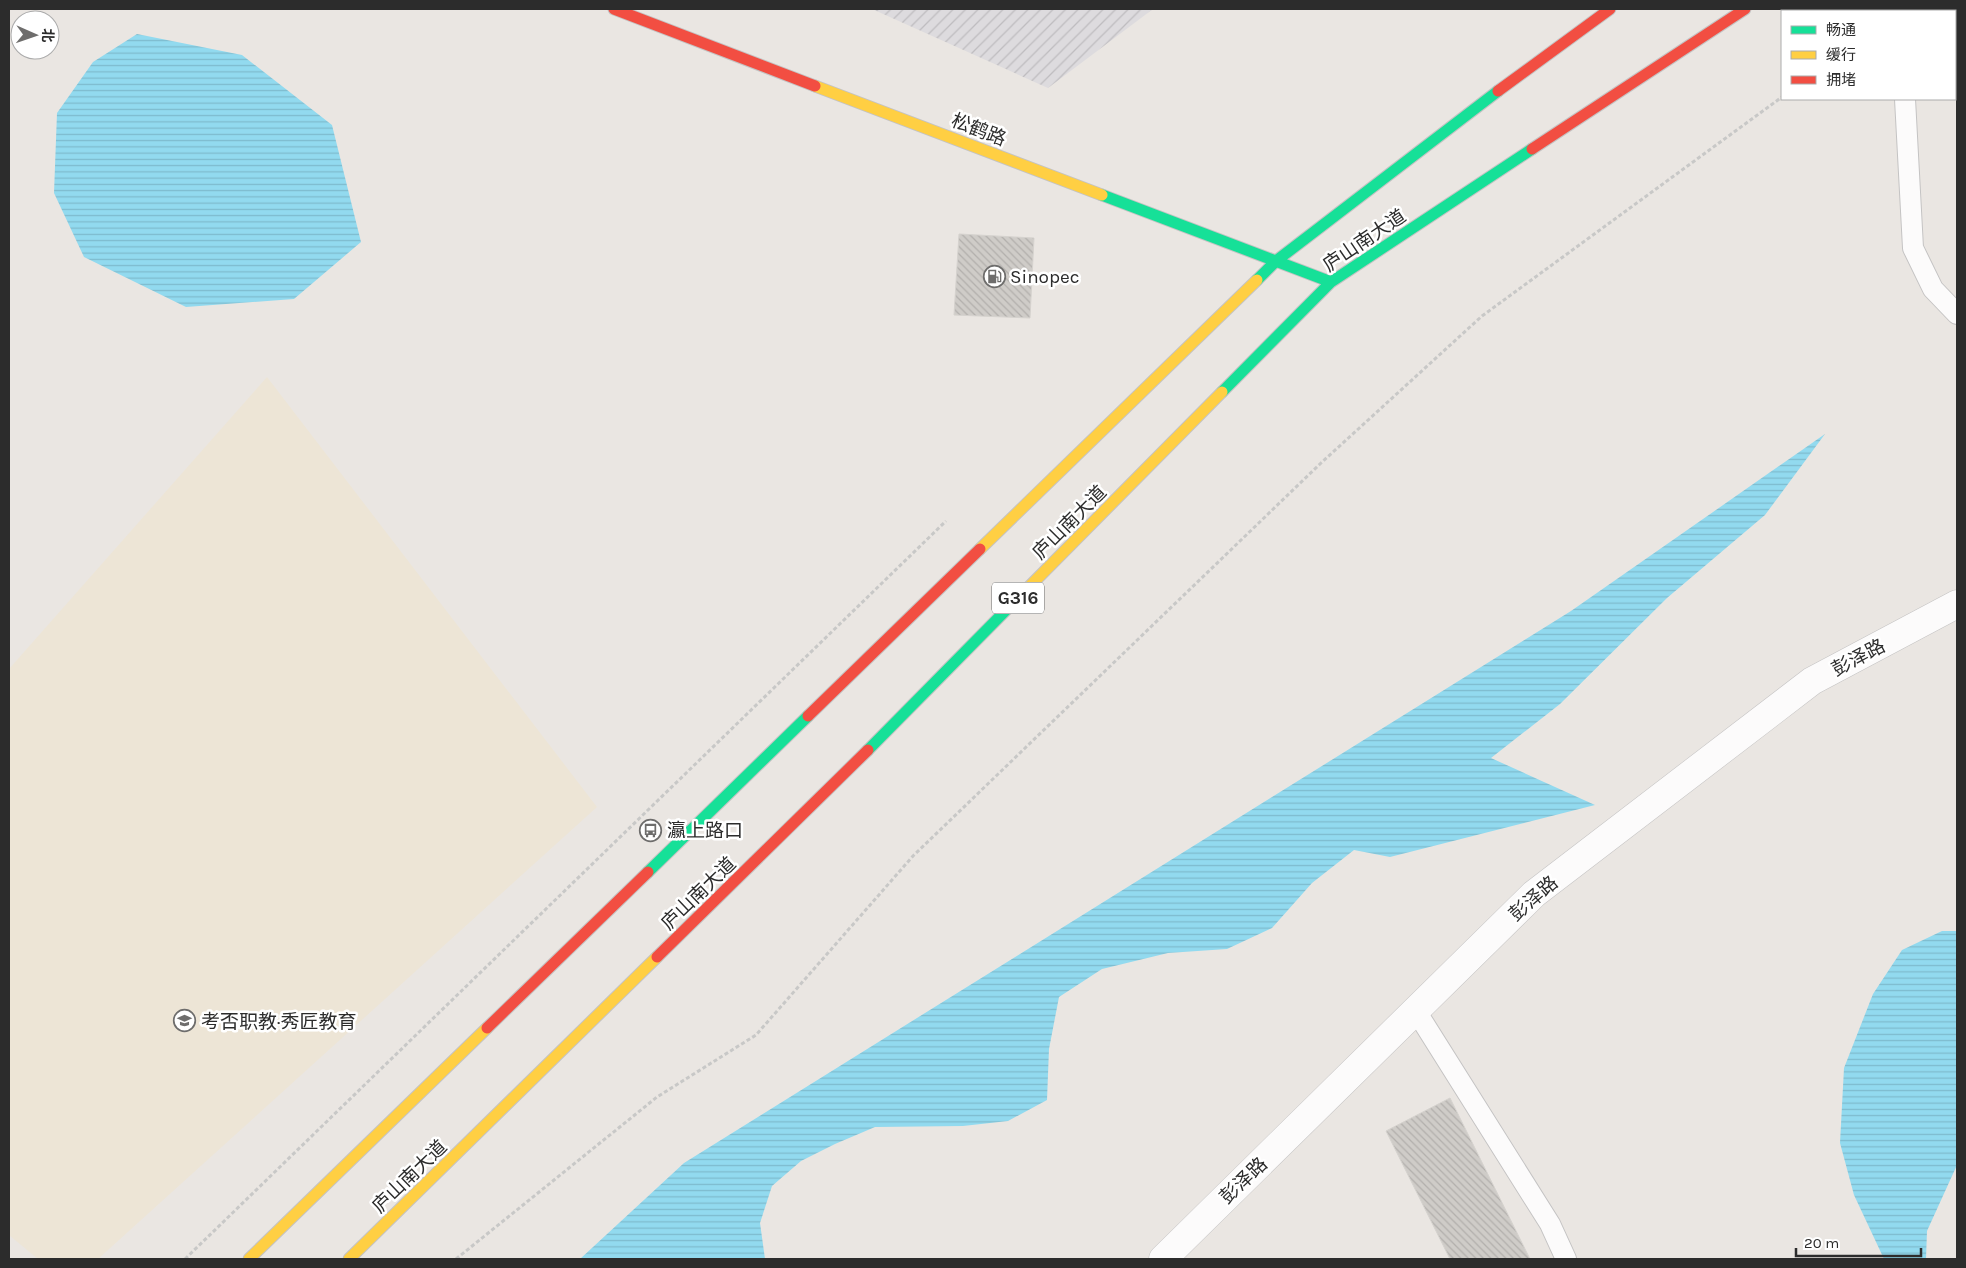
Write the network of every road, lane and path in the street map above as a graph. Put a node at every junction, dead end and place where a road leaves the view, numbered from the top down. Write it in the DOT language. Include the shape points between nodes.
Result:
graph roads {
  1 [pos="614,9"];
  2 [pos="1610,9"];
  3 [pos="1746,9"];
  4 [pos="1781,98"];
  5 [pos="1905,100"];
  6 [pos="1276,261"];
  7 [pos="1331,282"];
  8 [pos="1957,314"];
  9 [pos="946,521"];
  10 [pos="1957,604"];
  11 [pos="1416,1011"];
  12 [pos="185,1259"];
  13 [pos="249,1259"];
  14 [pos="349,1259"];
  15 [pos="456,1259"];
  16 [pos="1163,1259"];
  17 [pos="1566,1259"];
  1 -- 6 [label="main road, 松鹤路"];
  2 -- 6 [label="main road, 庐山南大道"];
  3 -- 7 [label="main road, 庐山南大道 / G316"];
  4 -- 15 [label="path" via="1482,316 1321,463 913,856 756,1035 657,1097"];
  5 -- 8 [label="lane" via="1913,248 1932,289"];
  6 -- 7 [label="main road, 松鹤路"];
  6 -- 13 [label="main road, 庐山南大道"];
  7 -- 14 [label="main road, 庐山南大道 / G316" via="855,763"];
  9 -- 12 [label="path"];
  10 -- 11 [label="street, 彭泽路" via="1812,681 1534,894"];
  11 -- 16 [label="street, 彭泽路"];
  11 -- 17 [label="lane" via="1550,1224"];
}
